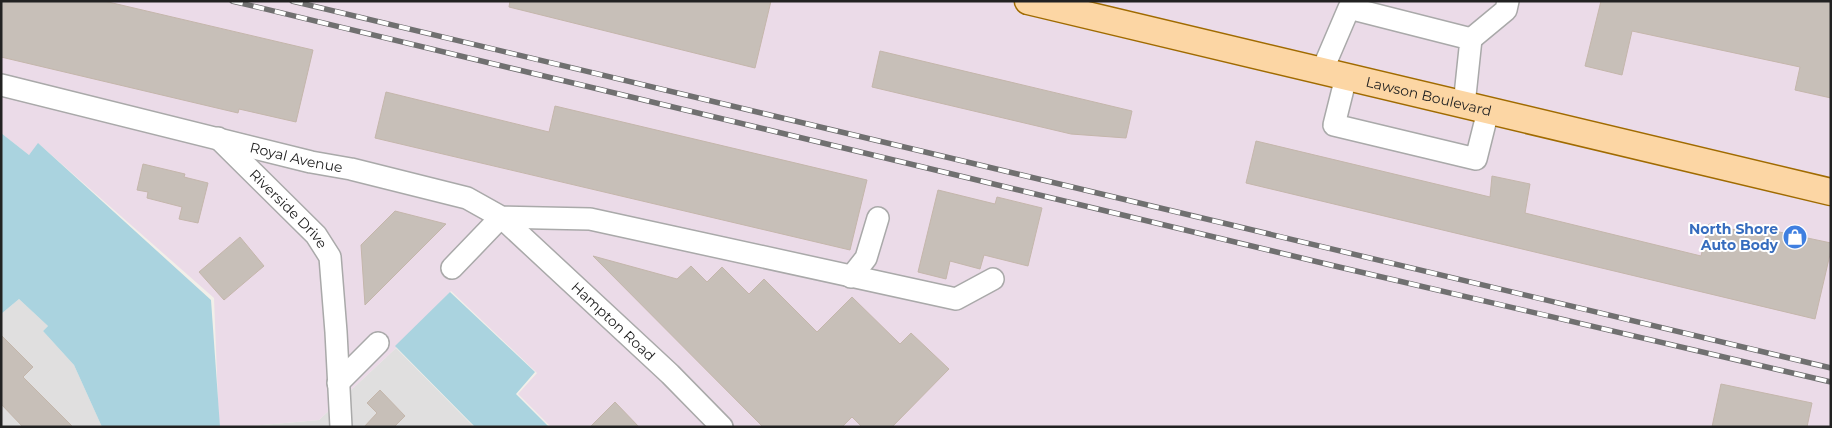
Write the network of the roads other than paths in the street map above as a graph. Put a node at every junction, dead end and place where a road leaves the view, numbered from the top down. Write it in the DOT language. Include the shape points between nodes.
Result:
graph roads {
  1 [pos="1028,1"];
  2 [pos="1508,1"];
  3 [pos="1055,4"];
  4 [pos="1471,39"];
  5 [pos="1334,74"];
  6 [pos="1,85"];
  7 [pos="1476,108"];
  8 [pos="218,138"];
  9 [pos="1831,192"];
  10 [pos="501,217"];
  11 [pos="878,218"];
  12 [pos="452,268"];
  13 [pos="851,277"];
  14 [pos="994,279"];
  15 [pos="378,343"];
  16 [pos="338,383"];
  17 [pos="341,427"];
  18 [pos="722,427"];
  1 -- 3 [label="main road, Lawson Boulevard"];
  2 -- 4 [label="street" via="1506,10"];
  3 -- 5 [label="main road, Lawson Boulevard"];
  4 -- 5 [label="street" via="1349,8"];
  4 -- 7 [label="street"];
  5 -- 7 [label="main road, Lawson Boulevard"];
  5 -- 7 [label="street" via="1334,125 1476,159"];
  6 -- 8 [label="street, Royal Avenue"];
  7 -- 9 [label="main road, Lawson Boulevard"];
  8 -- 10 [label="street, Royal Avenue" via="467,198"];
  8 -- 16 [label="street, Riverside Drive" via="316,235 330,257"];
  10 -- 12 [label="street"];
  10 -- 13 [label="street, Royal Avenue" via="590,219"];
  10 -- 18 [label="street, Hampton Road" via="670,374"];
  11 -- 13 [label="street" via="866,258"];
  13 -- 14 [label="street, Royal Avenue" via="956,300"];
  15 -- 16 [label="street"];
  16 -- 17 [label="street, Riverside Drive"];
}
